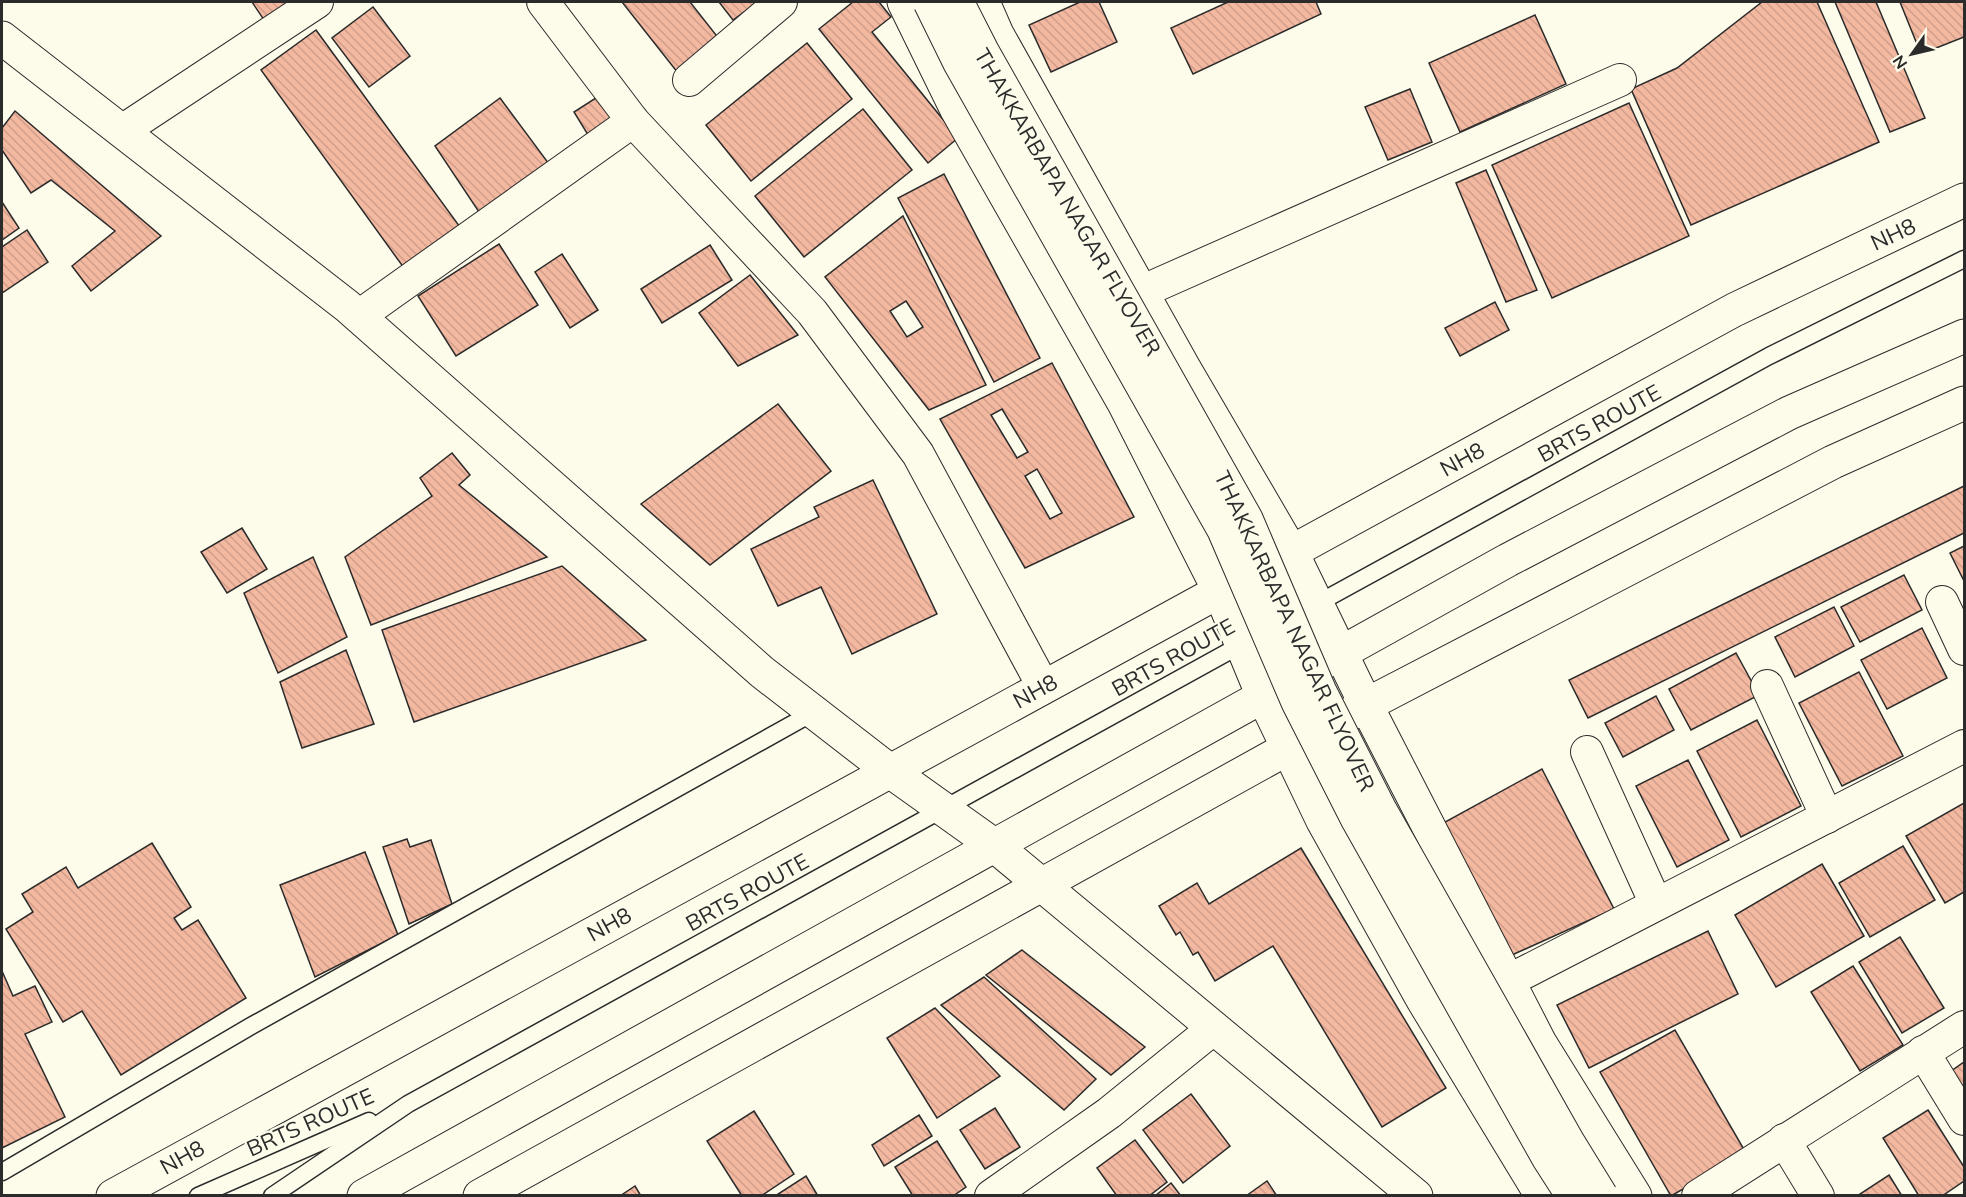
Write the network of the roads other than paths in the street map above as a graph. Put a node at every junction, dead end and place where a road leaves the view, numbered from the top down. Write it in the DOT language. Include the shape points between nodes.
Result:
graph roads {
  1 [pos="543,2"];
  2 [pos="781,2"];
  3 [pos="903,2"];
  4 [pos="930,2"];
  5 [pos="957,2"];
  6 [pos="982,2"];
  7 [pos="309,4"];
  8 [pos="2,38"];
  9 [pos="689,80"];
  10 [pos="1620,80"];
  11 [pos="633,121"];
  12 [pos="122,131"];
  13 [pos="1965,200"];
  14 [pos="1965,260"];
  15 [pos="1141,292"];
  16 [pos="359,316"];
  17 [pos="1965,336"];
  18 [pos="1965,403"];
  19 [pos="1292,553"];
  20 [pos="1220,592"];
  21 [pos="1942,602"];
  22 [pos="1316,604"];
  23 [pos="1242,645"];
  24 [pos="1965,649"];
  25 [pos="1340,653"];
  26 [pos="1043,686"];
  27 [pos="1767,686"];
  28 [pos="1263,696"];
  29 [pos="1366,705"];
  30 [pos="814,712"];
  31 [pos="1965,746"];
  32 [pos="1288,749"];
  33 [pos="1587,752"];
  34 [pos="890,771"];
  35 [pos="944,809"];
  36 [pos="1827,817"];
  37 [pos="995,846"];
  38 [pos="1041,884"];
  39 [pos="1656,904"];
  40 [pos="1509,981"];
  41 [pos="1965,1027"];
  42 [pos="1214,1028"];
  43 [pos="1923,1052"];
  44 [pos="408,1104"];
  45 [pos="1965,1119"];
  46 [pos="1784,1140"];
  47 [pos="2,1172"];
  48 [pos="113,1196"];
  49 [pos="198,1196"];
  50 [pos="272,1196"];
  51 [pos="364,1196"];
  52 [pos="480,1196"];
  53 [pos="991,1196"];
  54 [pos="1416,1196"];
  55 [pos="1542,1196"];
  56 [pos="1573,1196"];
  57 [pos="1601,1196"];
  58 [pos="1635,1196"];
  59 [pos="1698,1196"];
  60 [pos="1818,1196"];
  1 -- 11 [label="street"];
  2 -- 9 [label="street"];
  3 -- 20 [label="main road" via="956,108 1124,403"];
  4 -- 56 [label="main road, THAKKARBAPA NAGAR FLYOVER, bridge" via="960,63 1224,530 1298,702 1358,820"];
  5 -- 57 [label="main road, THAKKARBAPA NAGAR FLYOVER, bridge" via="1246,519 1320,692 1379,808"];
  6 -- 15 [label="main road"];
  7 -- 12 [label="street"];
  8 -- 12 [label="main road"];
  10 -- 15 [label="street"];
  11 -- 16 [label="street"];
  11 -- 26 [label="street" via="812,312 918,454"];
  12 -- 16 [label="main road"];
  13 -- 19 [label="main road, NH8" via="1734,310"];
  14 -- 22 [label="lane, BRTS ROUTE" via="1769,356"];
  15 -- 19 [label="main road"];
  16 -- 30 [label="main road" via="762,672"];
  17 -- 25 [label="main road" via="1789,413"];
  18 -- 29 [label="main road" via="1833,462"];
  19 -- 20 [label="main road, NH8"];
  19 -- 22 [label="main road"];
  20 -- 23 [label="main road"];
  20 -- 26 [label="main road, NH8"];
  21 -- 24 [label="street"];
  22 -- 23 [label="lane, BRTS ROUTE"];
  22 -- 25 [label="main road"];
  23 -- 28 [label="main road"];
  23 -- 35 [label="lane, BRTS ROUTE"];
  25 -- 28 [label="main road"];
  25 -- 29 [label="main road"];
  26 -- 34 [label="main road, NH8"];
  27 -- 36 [label="street"];
  28 -- 32 [label="main road"];
  28 -- 37 [label="main road"];
  29 -- 32 [label="main road"];
  29 -- 40 [label="main road"];
  30 -- 34 [label="main road"];
  30 -- 47 [label="lane" via="251,1026"];
  31 -- 36 [label="street"];
  32 -- 38 [label="main road"];
  32 -- 55 [label="main road" via="1323,821 1423,1000"];
  33 -- 39 [label="street"];
  34 -- 35 [label="main road"];
  34 -- 48 [label="main road, NH8"];
  35 -- 37 [label="main road"];
  35 -- 44 [label="lane, BRTS ROUTE"];
  36 -- 39 [label="street"];
  37 -- 38 [label="main road"];
  37 -- 51 [label="main road"];
  38 -- 42 [label="main road"];
  38 -- 52 [label="main road"];
  39 -- 40 [label="street"];
  40 -- 58 [label="main road" via="1540,1043"];
  41 -- 43 [label="street"];
  42 -- 53 [label="street" via="1109,1113"];
  42 -- 54 [label="main road"];
  43 -- 45 [label="street"];
  43 -- 46 [label="street"];
  44 -- 49 [label="lane, BRTS ROUTE"];
  44 -- 50 [label="lane, BRTS ROUTE"];
  46 -- 59 [label="street"];
  46 -- 60 [label="street"];
}
